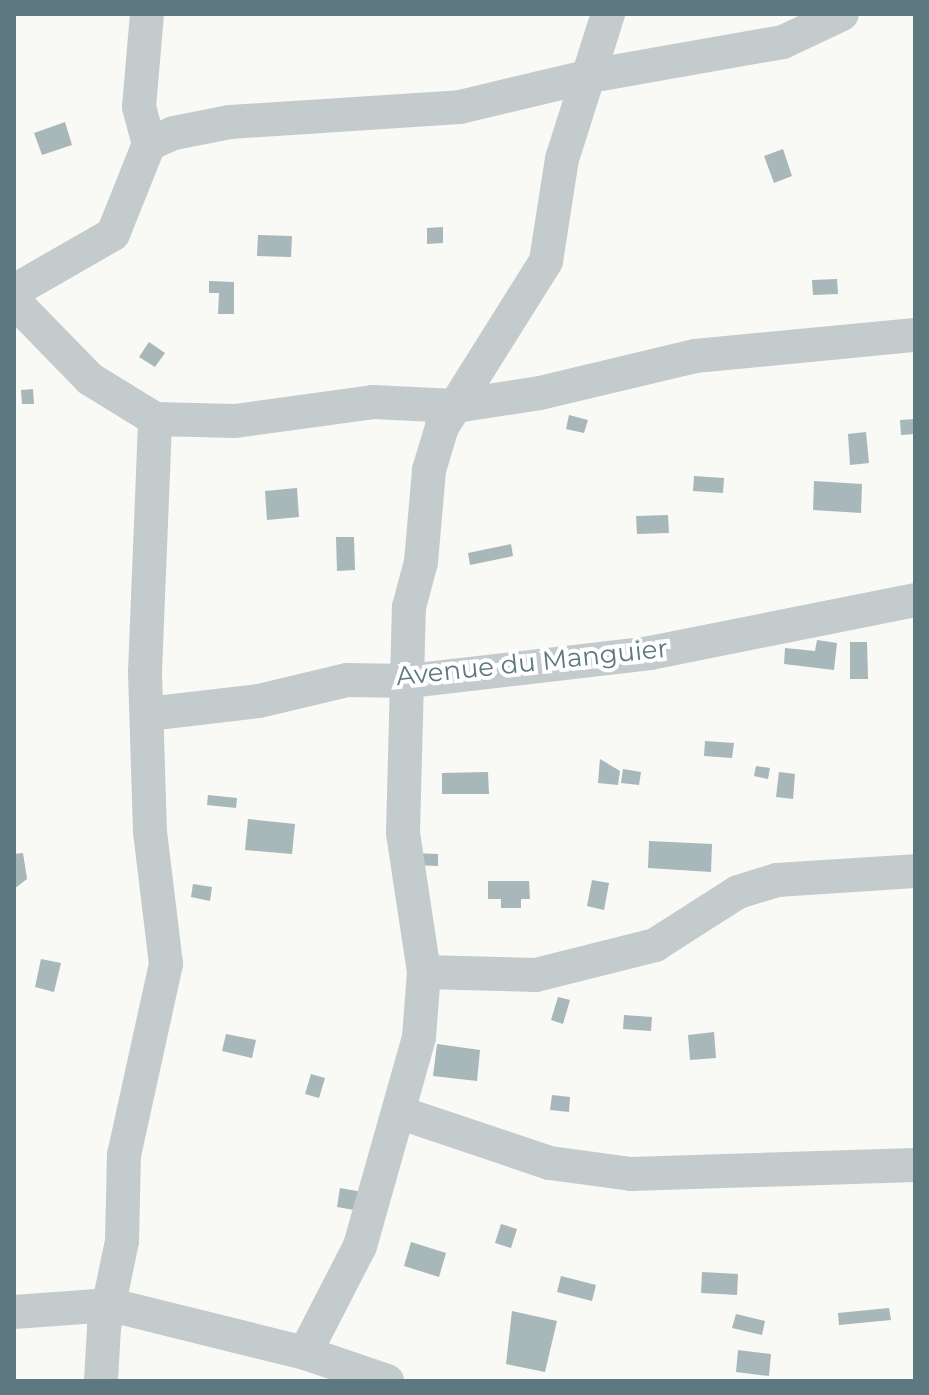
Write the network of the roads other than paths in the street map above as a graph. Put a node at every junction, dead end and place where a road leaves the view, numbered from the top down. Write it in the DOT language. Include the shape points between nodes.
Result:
graph roads {
  1 [pos="147,14"];
  2 [pos="842,14"];
  3 [pos="602,18"];
  4 [pos="590,76"];
  5 [pos="149,144"];
  6 [pos="14,291"];
  7 [pos="14,301"];
  8 [pos="915,335"];
  9 [pos="456,406"];
  10 [pos="155,419"];
  11 [pos="915,600"];
  12 [pos="409,681"];
  13 [pos="148,714"];
  14 [pos="915,871"];
  15 [pos="424,972"];
  16 [pos="401,1113"];
  17 [pos="915,1165"];
  18 [pos="111,1305"];
  19 [pos="14,1312"];
  20 [pos="305,1353"];
  21 [pos="101,1381"];
  22 [pos="387,1381"];
  1 -- 5 [label="street" via="139,107"];
  2 -- 4 [label="street" via="783,42"];
  3 -- 4 [label="street"];
  4 -- 5 [label="street" via="460,107 230,122"];
  4 -- 9 [label="street" via="562,159 546,261"];
  5 -- 6 [label="street" via="113,234"];
  7 -- 10 [label="street" via="90,379"];
  8 -- 9 [label="street" via="695,356 540,393"];
  9 -- 10 [label="street" via="373,402 235,421"];
  9 -- 12 [label="street" via="429,470 421,562 409,607"];
  10 -- 13 [label="street"];
  11 -- 12 [label="street, Avenue du Manguier" via="650,653"];
  12 -- 13 [label="street, Avenue du Manguier" via="347,680 259,701"];
  12 -- 15 [label="street" via="403,833"];
  13 -- 18 [label="street" via="150,832 166,964 124,1155 122,1241"];
  14 -- 15 [label="street" via="777,880 738,892 655,945 536,975"];
  15 -- 16 [label="street" via="419,1037"];
  16 -- 17 [label="street" via="550,1163 631,1174"];
  16 -- 20 [label="street" via="360,1246"];
  18 -- 19 [label="street"];
  18 -- 20 [label="street"];
  18 -- 21 [label="street"];
  20 -- 22 [label="street"];
}
